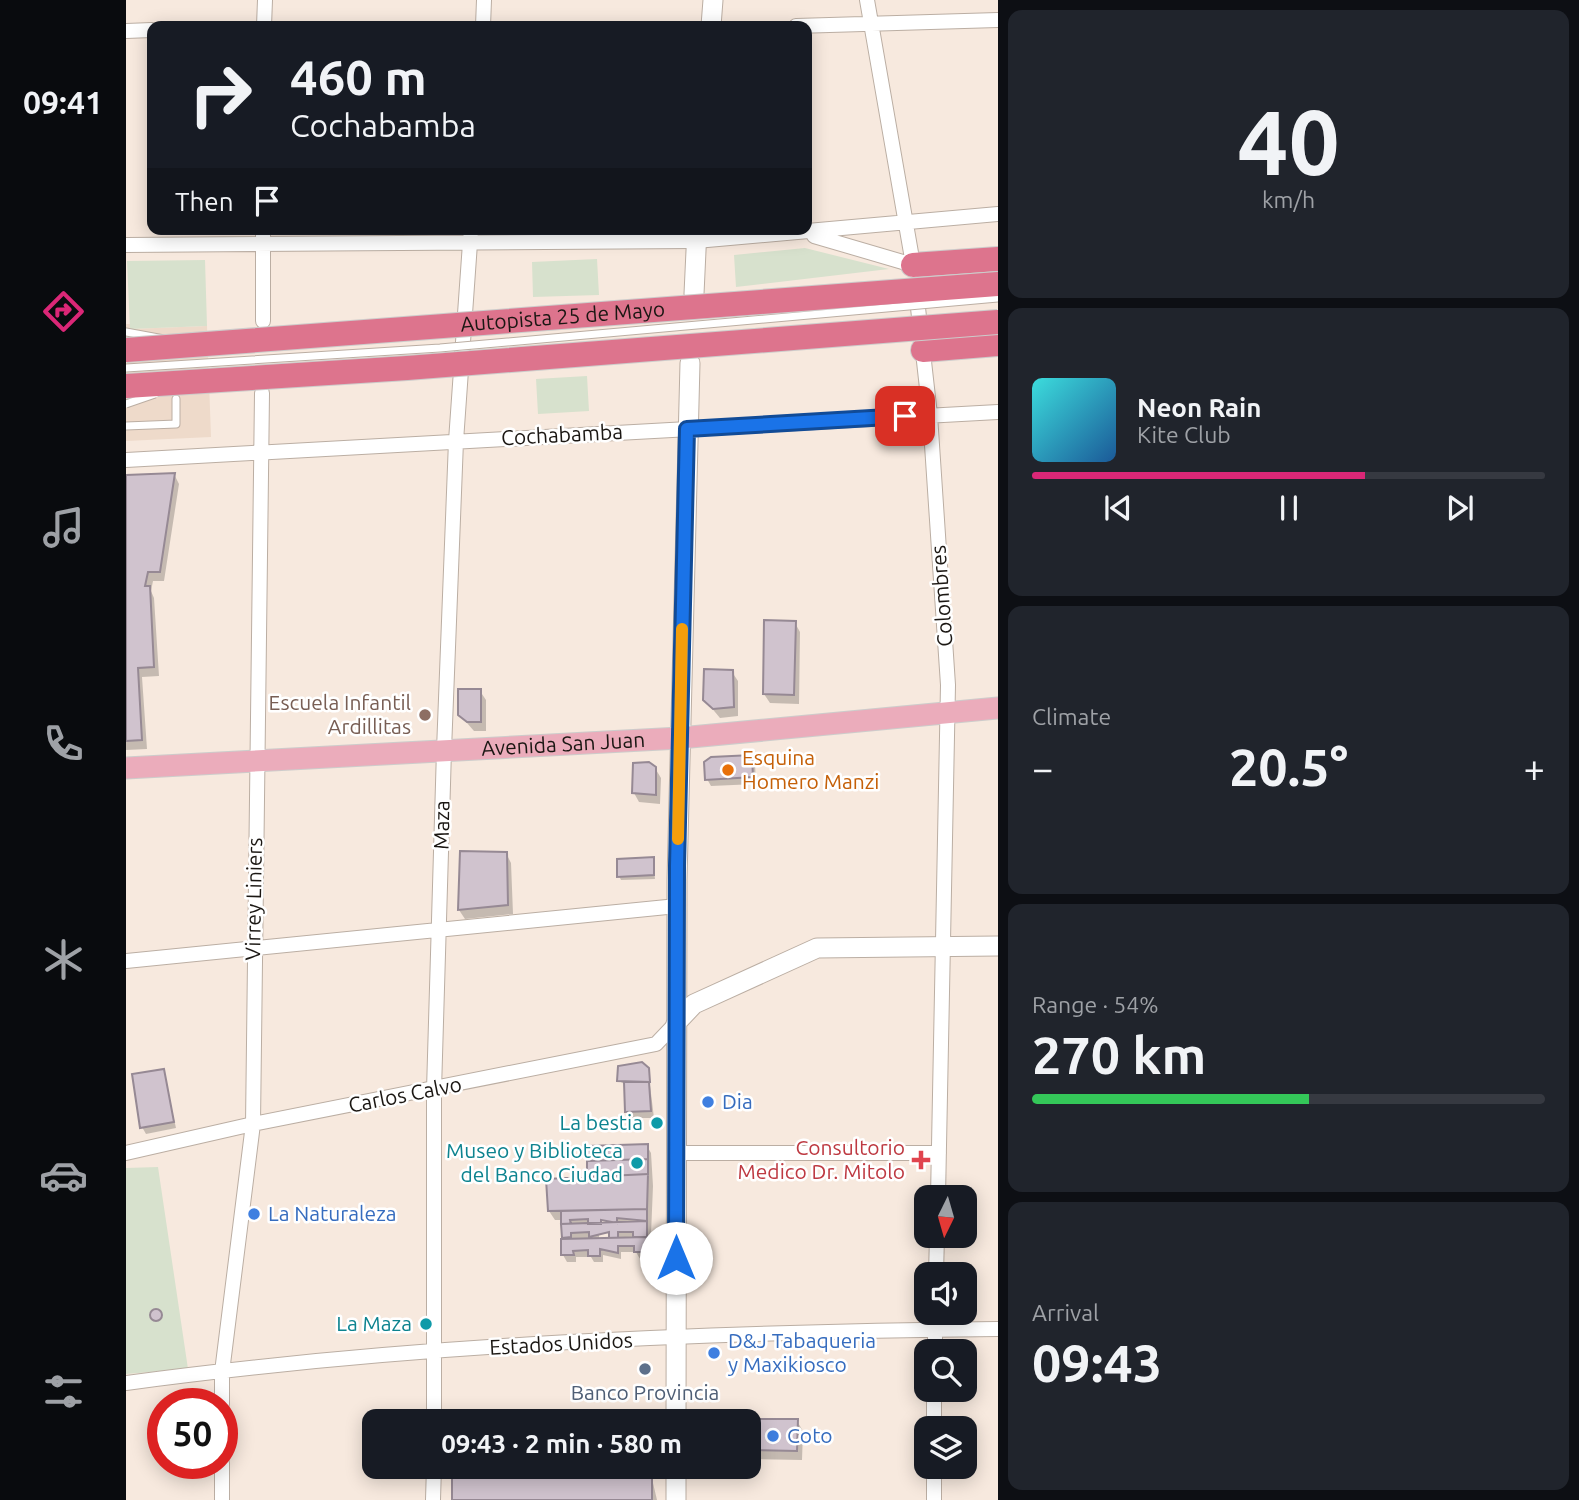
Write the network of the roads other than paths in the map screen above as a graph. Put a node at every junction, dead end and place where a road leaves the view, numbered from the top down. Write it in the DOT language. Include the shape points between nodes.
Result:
graph roads {
  1 [pos="265,0"];
  2 [pos="484,0"];
  3 [pos="713,0"];
  4 [pos="867,0"];
  5 [pos="998,20"];
  6 [pos="264,21"];
  7 [pos="483,21"];
  8 [pos="711,21"];
  9 [pos="872,25"];
  10 [pos="812,26"];
  11 [pos="147,30"];
  12 [pos="126,31"];
  13 [pos="998,214"];
  14 [pos="907,224"];
  15 [pos="812,232"];
  16 [pos="263,235"];
  17 [pos="697,235"];
  18 [pos="811,235"];
  19 [pos="471,236"];
  20 [pos="126,245"];
  21 [pos="998,258"];
  22 [pos="913,265"];
  23 [pos="998,284"];
  24 [pos="694,294"];
  25 [pos="998,298"];
  26 [pos="262,321"];
  27 [pos="998,322"];
  28 [pos="126,332"];
  29 [pos="181,345"];
  30 [pos="998,345"];
  31 [pos="126,350"];
  32 [pos="923,350"];
  33 [pos="690,363"];
  34 [pos="126,368"];
  35 [pos="126,386"];
  36 [pos="181,390"];
  37 [pos="262,393"];
  38 [pos="126,404"];
  39 [pos="998,412"];
  40 [pos="930,415"];
  41 [pos="126,426"];
  42 [pos="687,429"];
  43 [pos="456,441"];
  44 [pos="262,453"];
  45 [pos="126,460"];
  46 [pos="998,708"];
  47 [pos="948,713"];
  48 [pos="680,738"];
  49 [pos="444,750"];
  50 [pos="257,761"];
  51 [pos="126,768"];
  52 [pos="677,906"];
  53 [pos="440,930"];
  54 [pos="943,946"];
  55 [pos="998,946"];
  56 [pos="253,950"];
  57 [pos="126,961"];
  58 [pos="676,1023"];
  59 [pos="434,1090"];
  60 [pos="253,1124"];
  61 [pos="126,1153"];
  62 [pos="676,1153"];
  63 [pos="939,1153"];
  64 [pos="938,1185"];
  65 [pos="935,1325"];
  66 [pos="998,1329"];
  67 [pos="935,1330"];
  68 [pos="676,1338"];
  69 [pos="935,1339"];
  70 [pos="434,1351"];
  71 [pos="222,1372"];
  72 [pos="126,1383"];
  73 [pos="222,1388"];
  74 [pos="434,1409"];
  75 [pos="676,1409"];
  76 [pos="222,1479"];
  77 [pos="433,1479"];
  78 [pos="676,1479"];
  79 [pos="934,1479"];
  80 [pos="222,1500"];
  81 [pos="433,1500"];
  82 [pos="676,1500"];
  83 [pos="933,1500"];
  1 -- 6 [label="street"];
  2 -- 7 [label="street"];
  3 -- 8 [label="main road"];
  4 -- 9 [label="street, Colombres"];
  5 -- 9 [label="street"];
  9 -- 10 [label="street"];
  9 -- 14 [label="street, Colombres"];
  11 -- 12 [label="street"];
  13 -- 14 [label="street"];
  14 -- 15 [label="street"];
  14 -- 22 [label="street, Colombres"];
  16 -- 19 [label="street"];
  16 -- 20 [label="street"];
  16 -- 26 [label="street"];
  17 -- 19 [label="street"];
  17 -- 24 [label="main road"];
  18 -- 22 [label="street"];
  19 -- 43 [label="street, Maza"];
  21 -- 22 [label="highway"];
  22 -- 32 [label="street, Colombres"];
  23 -- 29 [label="highway, Autopista 25 de Mayo, bridge"];
  25 -- 34 [label="lane, bridge" via="453,347"];
  27 -- 36 [label="highway, Autopista 25 de Mayo, bridge"];
  28 -- 29 [label="lane"];
  29 -- 31 [label="highway, Autopista 25 de Mayo, bridge"];
  30 -- 32 [label="highway"];
  32 -- 40 [label="street, Colombres"];
  33 -- 42 [label="main road"];
  35 -- 36 [label="highway, Autopista 25 de Mayo, bridge"];
  36 -- 38 [label="lane, bridge"];
  36 -- 41 [label="lane" via="177,424"];
  37 -- 44 [label="street, Virrey Liniers"];
  39 -- 40 [label="street, Cochabamba"];
  40 -- 42 [label="street, Cochabamba"];
  40 -- 47 [label="street, Colombres"];
  42 -- 43 [label="street, Cochabamba"];
  42 -- 48 [label="main road"];
  43 -- 44 [label="street, Cochabamba"];
  43 -- 49 [label="street, Maza"];
  44 -- 45 [label="street, Cochabamba"];
  44 -- 50 [label="street, Virrey Liniers"];
  46 -- 47 [label="main road, Avenida San Juan"];
  47 -- 48 [label="main road, Avenida San Juan"];
  47 -- 54 [label="street, Colombres"];
  48 -- 49 [label="main road, Avenida San Juan"];
  48 -- 52 [label="main road"];
  49 -- 50 [label="main road, Avenida San Juan"];
  49 -- 53 [label="street, Maza"];
  50 -- 51 [label="main road, Avenida San Juan"];
  50 -- 56 [label="street, Virrey Liniers"];
  52 -- 53 [label="street"];
  52 -- 58 [label="main road"];
  53 -- 56 [label="street"];
  53 -- 59 [label="street, Maza"];
  54 -- 55 [label="main road"];
  54 -- 58 [label="main road" via="817,948 694,1004"];
  54 -- 63 [label="street, Colombres"];
  56 -- 57 [label="street"];
  56 -- 60 [label="street, Virrey Liniers"];
  58 -- 59 [label="street, Carlos Calvo" via="656,1044"];
  58 -- 62 [label="main road"];
  59 -- 60 [label="street, Carlos Calvo"];
  59 -- 70 [label="street, Maza"];
  60 -- 61 [label="street, Carlos Calvo"];
  60 -- 71 [label="street, Virrey Liniers"];
  62 -- 63 [label="street"];
  62 -- 68 [label="main road"];
  63 -- 64 [label="street, Colombres"];
  65 -- 67 [label="street"];
  66 -- 67 [label="street, Estados Unidos"];
  67 -- 68 [label="street, Estados Unidos"];
  67 -- 69 [label="street"];
  68 -- 70 [label="street, Estados Unidos"];
  68 -- 75 [label="main road"];
  70 -- 71 [label="street, Estados Unidos"];
  70 -- 74 [label="street, Maza"];
  71 -- 72 [label="street, Estados Unidos"];
  71 -- 73 [label="street, Virrey Liniers"];
  76 -- 80 [label="street"];
  77 -- 81 [label="street"];
  78 -- 82 [label="main road"];
  79 -- 83 [label="street"];
}
